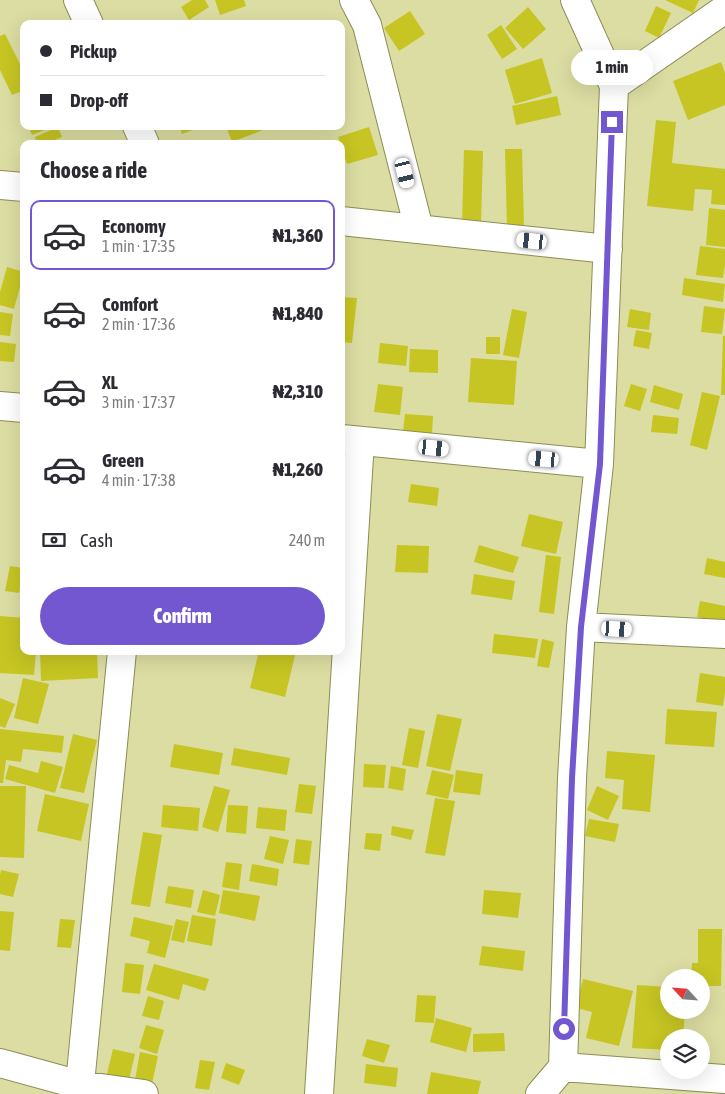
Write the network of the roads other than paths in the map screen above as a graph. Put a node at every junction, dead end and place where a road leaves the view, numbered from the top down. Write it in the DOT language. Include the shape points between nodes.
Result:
graph roads {
  1 [pos="78,0"];
  2 [pos="354,0"];
  3 [pos="575,0"];
  4 [pos="725,9"];
  5 [pos="87,20"];
  6 [pos="614,86"];
  7 [pos="0,185"];
  8 [pos="20,187"];
  9 [pos="345,221"];
  10 [pos="419,229"];
  11 [pos="608,249"];
  12 [pos="0,406"];
  13 [pos="20,408"];
  14 [pos="351,440"];
  15 [pos="600,464"];
  16 [pos="345,563"];
  17 [pos="581,627"];
  18 [pos="725,634"];
  19 [pos="122,655"];
  20 [pos="340,655"];
  21 [pos="0,1063"];
  22 [pos="563,1068"];
  23 [pos="725,1079"];
  24 [pos="80,1090"];
  25 [pos="144,1094"];
  26 [pos="319,1094"];
  27 [pos="540,1094"];
  1 -- 5 [label="street"];
  2 -- 10 [label="street" via="367,25"];
  3 -- 6 [label="street"];
  4 -- 6 [label="street"];
  6 -- 11 [label="street"];
  7 -- 8 [label="street"];
  9 -- 10 [label="street"];
  10 -- 11 [label="street"];
  11 -- 15 [label="street"];
  12 -- 13 [label="street"];
  14 -- 15 [label="street"];
  14 -- 16 [label="street"];
  15 -- 17 [label="street"];
  17 -- 18 [label="street"];
  17 -- 22 [label="street" via="572,778"];
  19 -- 24 [label="street"];
  20 -- 26 [label="street"];
  21 -- 24 [label="street"];
  22 -- 23 [label="street"];
  22 -- 27 [label="street"];
  24 -- 25 [label="street"];
}
